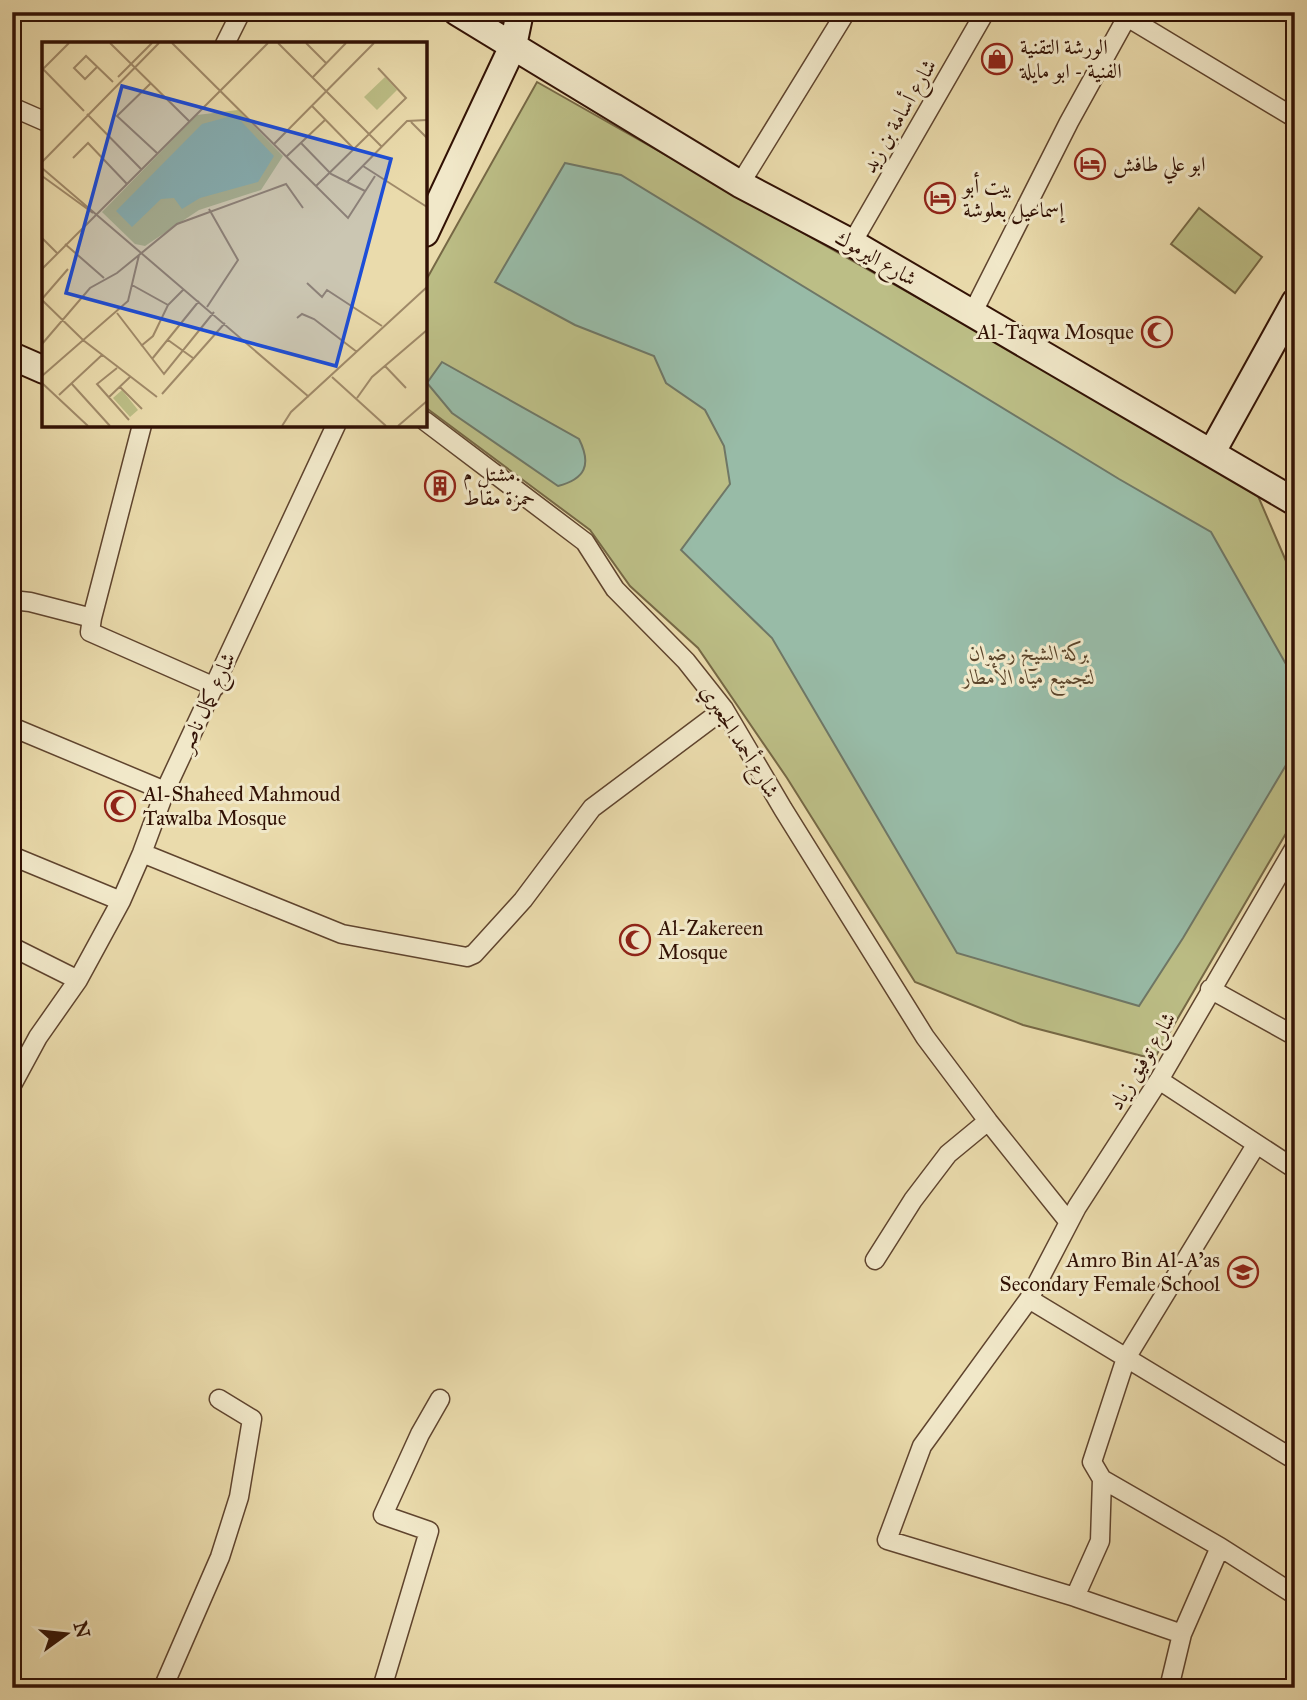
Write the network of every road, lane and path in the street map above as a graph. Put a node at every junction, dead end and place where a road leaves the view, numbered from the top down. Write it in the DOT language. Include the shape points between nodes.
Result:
graph roads {
  1 [pos="241,12"];
  2 [pos="457,12"];
  3 [pos="520,12"];
  4 [pos="540,12"];
  5 [pos="846,12"];
  6 [pos="985,12"];
  7 [pos="226,42"];
  8 [pos="513,46"];
  9 [pos="12,107"];
  10 [pos="1295,118"];
  11 [pos="42,120"];
  12 [pos="740,184"];
  13 [pos="427,229"];
  14 [pos="852,243"];
  15 [pos="1295,302"];
  16 [pos="972,314"];
  17 [pos="12,356"];
  18 [pos="42,369"];
  19 [pos="427,423"];
  20 [pos="141,427"];
  21 [pos="335,427"];
  22 [pos="1212,452"];
  23 [pos="1295,502"];
  24 [pos="12,600"];
  25 [pos="92,618"];
  26 [pos="215,687"];
  27 [pos="724,709"];
  28 [pos="12,727"];
  29 [pos="165,791"];
  30 [pos="1295,847"];
  31 [pos="142,853"];
  32 [pos="12,856"];
  33 [pos="121,901"];
  34 [pos="12,947"];
  35 [pos="78,980"];
  36 [pos="1210,989"];
  37 [pos="1295,1036"];
  38 [pos="1159,1080"];
  39 [pos="12,1085"];
  40 [pos="988,1121"];
  41 [pos="1256,1145"];
  42 [pos="1295,1169"];
  43 [pos="1068,1221"];
  44 [pos="875,1260"];
  45 [pos="1029,1299"];
  46 [pos="1126,1358"];
  47 [pos="219,1399"];
  48 [pos="440,1399"];
  49 [pos="1295,1460"];
  50 [pos="1102,1479"];
  51 [pos="1220,1547"];
  52 [pos="1295,1595"];
  53 [pos="1075,1597"];
  54 [pos="1182,1634"];
  55 [pos="163,1688"];
  56 [pos="382,1688"];
  57 [pos="1169,1688"];
  1 -- 7 [label="street"];
  2 -- 8 [label="street, شارع اليرموك"];
  3 -- 8 [label="street"];
  4 -- 8 [label="street"];
  5 -- 12 [label="street"];
  6 -- 14 [label="street, شارع أسامة بن زيد"];
  8 -- 12 [label="street, شارع اليرموك"];
  8 -- 13 [label="street"];
  9 -- 11 [label="street"];
  10 -- 16 [label="street" via="1127,17"];
  12 -- 14 [label="street, شارع اليرموك"];
  14 -- 16 [label="street, شارع اليرموك"];
  15 -- 22 [label="street"];
  16 -- 22 [label="street, شارع اليرموك"];
  17 -- 18 [label="street"];
  19 -- 27 [label="street, شارع أحمد الجعبري" via="585,542 615,589 686,661"];
  20 -- 25 [label="street"];
  21 -- 26 [label="street, شارع كمال ناصر"];
  22 -- 23 [label="street, شارع اليرموك"];
  24 -- 25 [label="street"];
  25 -- 26 [label="street" via="90,632"];
  26 -- 29 [label="street, شارع كمال ناصر"];
  27 -- 31 [label="street" via="592,808 523,900 467,957 342,934"];
  27 -- 40 [label="street, شارع أحمد الجعبري" via="925,1037"];
  28 -- 29 [label="street"];
  29 -- 31 [label="street, شارع كمال ناصر"];
  30 -- 36 [label="street, شارع توفيق زياد"];
  31 -- 33 [label="street, شارع كمال ناصر"];
  32 -- 33 [label="street"];
  33 -- 35 [label="street, شارع كمال ناصر"];
  34 -- 35 [label="street"];
  35 -- 39 [label="street, شارع كمال ناصر" via="38,1037"];
  36 -- 37 [label="street"];
  36 -- 38 [label="street, شارع توفيق زياد"];
  38 -- 41 [label="street"];
  38 -- 43 [label="street, شارع توفيق زياد"];
  40 -- 43 [label="street, شارع أحمد الجعبري"];
  40 -- 44 [label="street" via="948,1154"];
  41 -- 42 [label="street"];
  41 -- 46 [label="street"];
  43 -- 45 [label="street, شارع توفيق زياد"];
  45 -- 46 [label="street"];
  45 -- 53 [label="street, شارع توفيق زياد" via="922,1446 887,1540"];
  46 -- 49 [label="street"];
  46 -- 50 [label="street" via="1092,1462"];
  47 -- 55 [label="street" via="252,1419 239,1497 220,1556"];
  48 -- 56 [label="street" via="383,1515 429,1531"];
  50 -- 51 [label="street"];
  50 -- 53 [label="street" via="1100,1541"];
  51 -- 52 [label="street"];
  51 -- 54 [label="street"];
  53 -- 54 [label="street"];
  54 -- 57 [label="street"];
}
